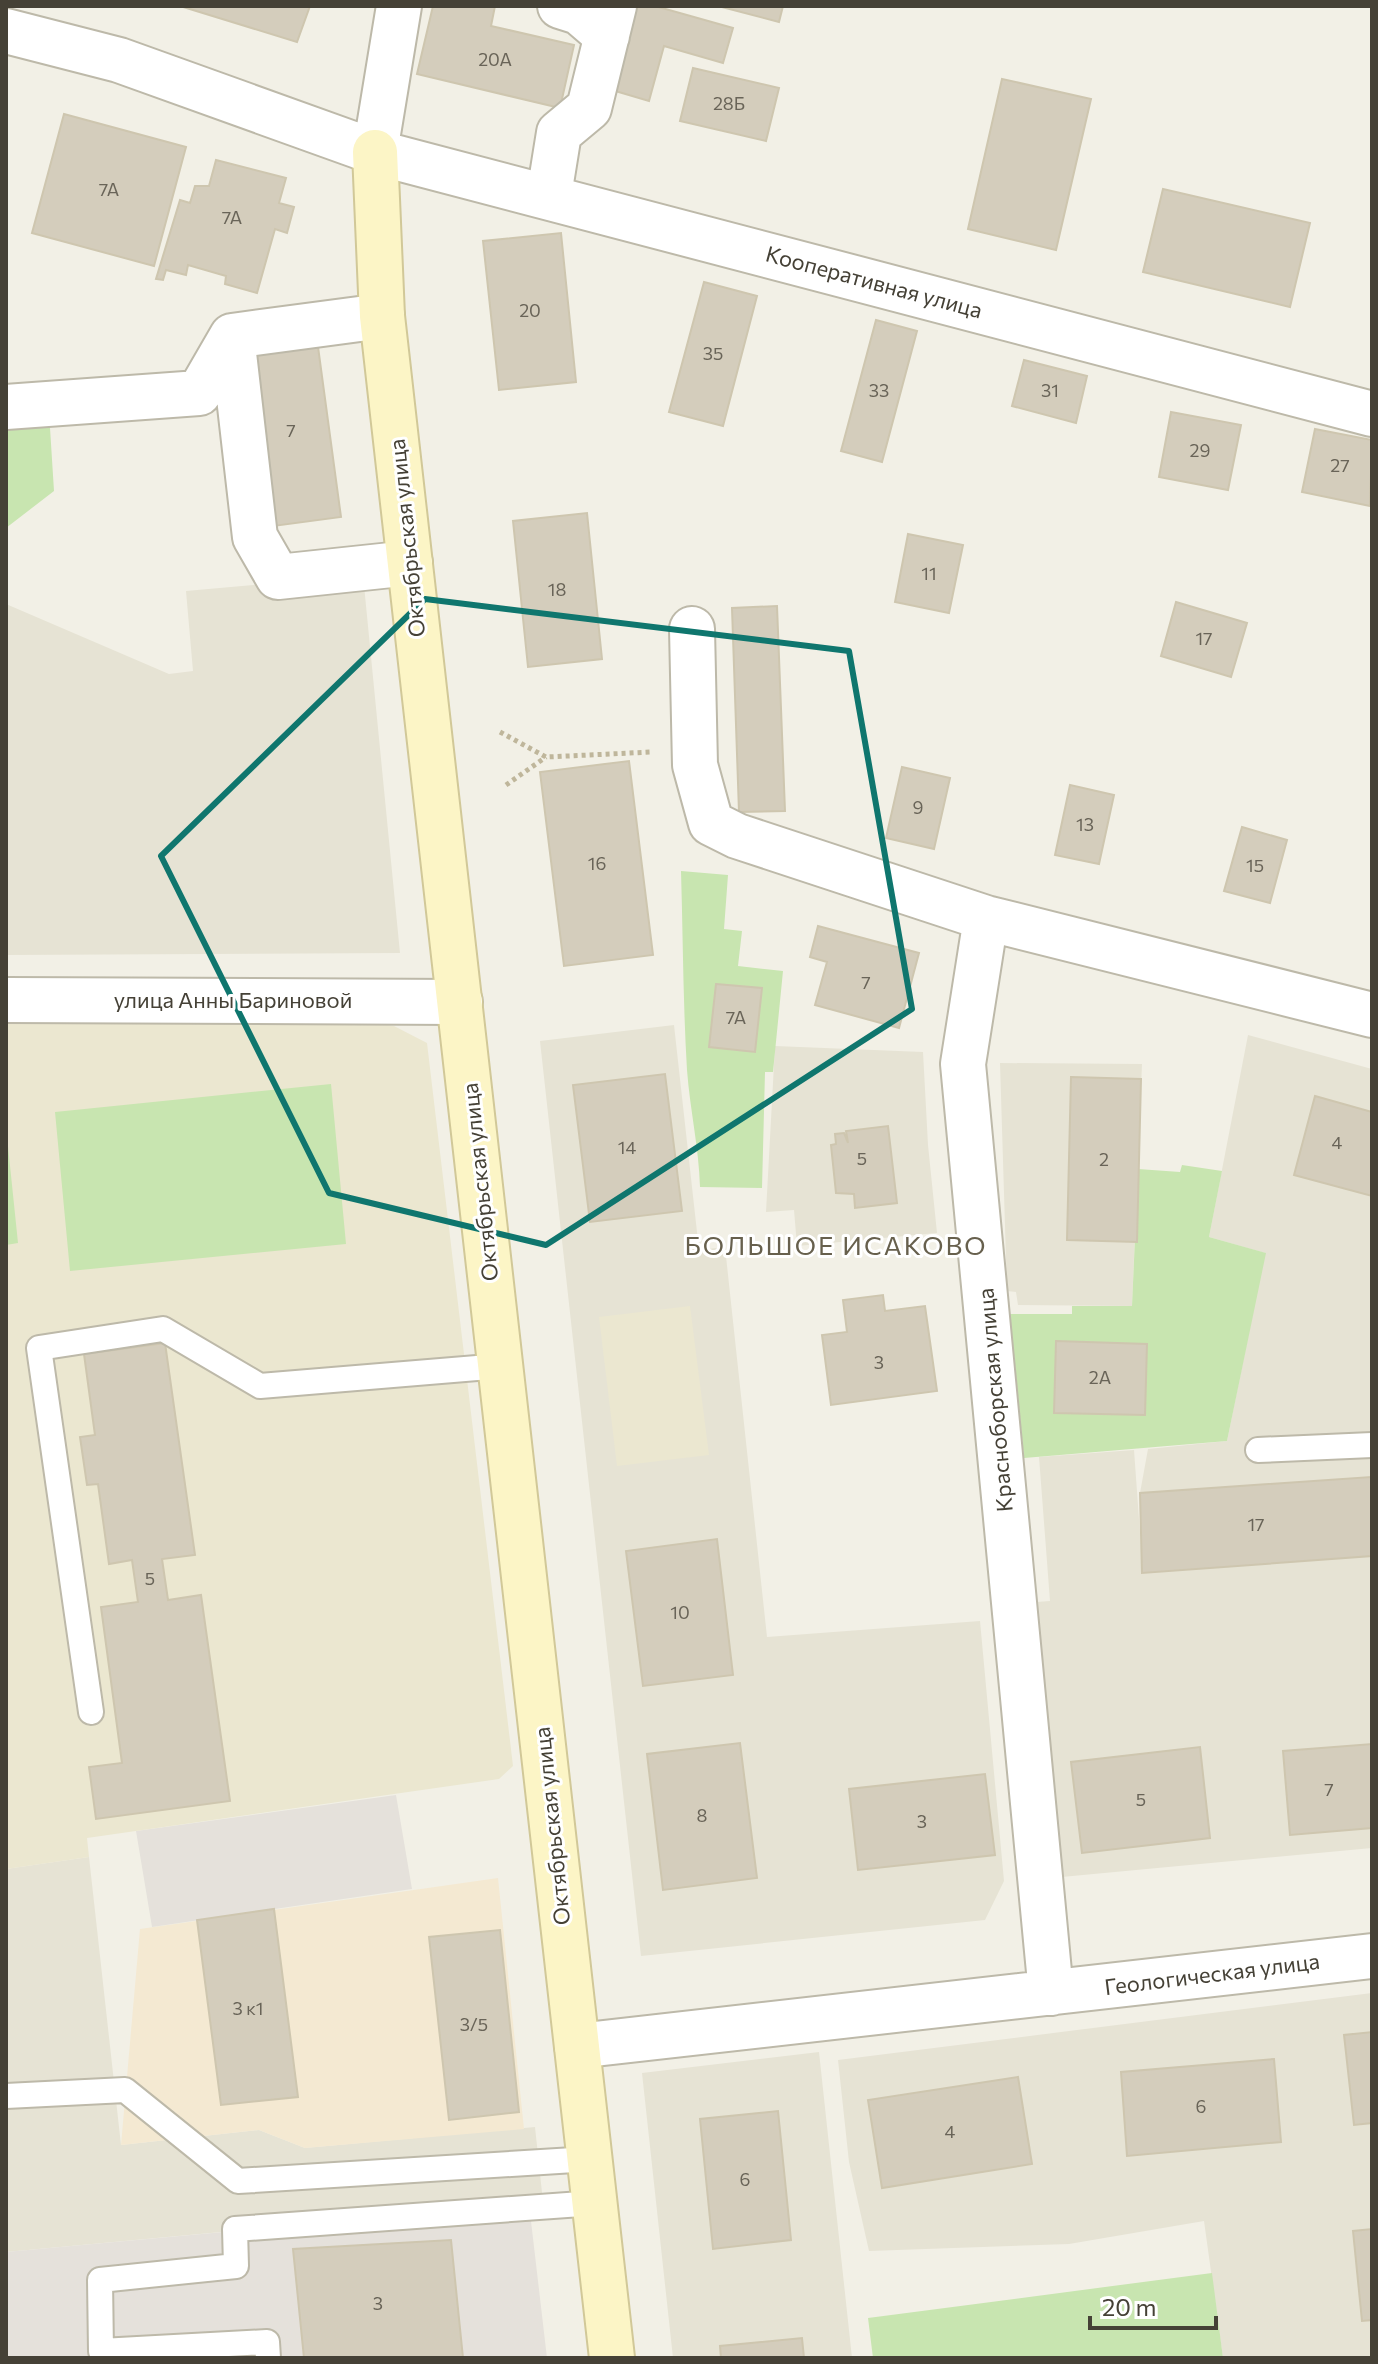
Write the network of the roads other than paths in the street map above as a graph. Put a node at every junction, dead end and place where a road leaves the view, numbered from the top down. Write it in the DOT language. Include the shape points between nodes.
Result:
graph roads {
  1 [pos="399,6"];
  2 [pos="560,6"];
  3 [pos="611,21"];
  4 [pos="6,31"];
  5 [pos="375,152"];
  6 [pos="549,195"];
  7 [pos="382,316"];
  8 [pos="232,336"];
  9 [pos="6,407"];
  10 [pos="1372,414"];
  11 [pos="410,563"];
  12 [pos="692,629"];
  13 [pos="986,918"];
  14 [pos="6,1000"];
  15 [pos="460,1002"];
  16 [pos="1372,1015"];
  17 [pos="501,1366"];
  18 [pos="1372,1445"];
  19 [pos="1258,1450"];
  20 [pos="91,1712"];
  21 [pos="1372,1956"];
  22 [pos="1051,1993"];
  23 [pos="577,2046"];
  24 [pos="6,2096"];
  25 [pos="590,2159"];
  26 [pos="595,2203"];
  27 [pos="268,2358"];
  28 [pos="612,2358"];
  1 -- 5 [label="street, Октябрьская улица"];
  2 -- 3 [label="street"];
  3 -- 6 [label="street" via="589,108 559,133"];
  4 -- 5 [label="street, Кооперативная улица" via="119,60"];
  5 -- 6 [label="street, Кооперативная улица"];
  5 -- 7 [label="street, Октябрьская улица"];
  6 -- 10 [label="street, Кооперативная улица"];
  7 -- 8 [label="street"];
  7 -- 11 [label="street, Октябрьская улица"];
  8 -- 9 [label="street" via="199,393"];
  8 -- 11 [label="street" via="255,537 278,577"];
  11 -- 15 [label="street, Октябрьская улица"];
  12 -- 13 [label="street" via="695,765 711,823"];
  13 -- 16 [label="street"];
  13 -- 22 [label="street, Красноборская улица" via="963,1064"];
  14 -- 15 [label="street, улица Анны Бариновой"];
  15 -- 17 [label="street, Октябрьская улица"];
  17 -- 20 [label="lane" via="260,1386 163,1329 39,1348"];
  17 -- 23 [label="street, Октябрьская улица"];
  18 -- 19 [label="lane"];
  21 -- 22 [label="street, Геологическая улица"];
  22 -- 23 [label="street, Геологическая улица"];
  23 -- 25 [label="street, Октябрьская улица"];
  24 -- 25 [label="lane" via="125,2090 238,2181"];
  25 -- 26 [label="street, Октябрьская улица"];
  26 -- 27 [label="lane" via="235,2229 236,2266 100,2280 101,2351 267,2342"];
  26 -- 28 [label="street, Октябрьская улица"];
}
